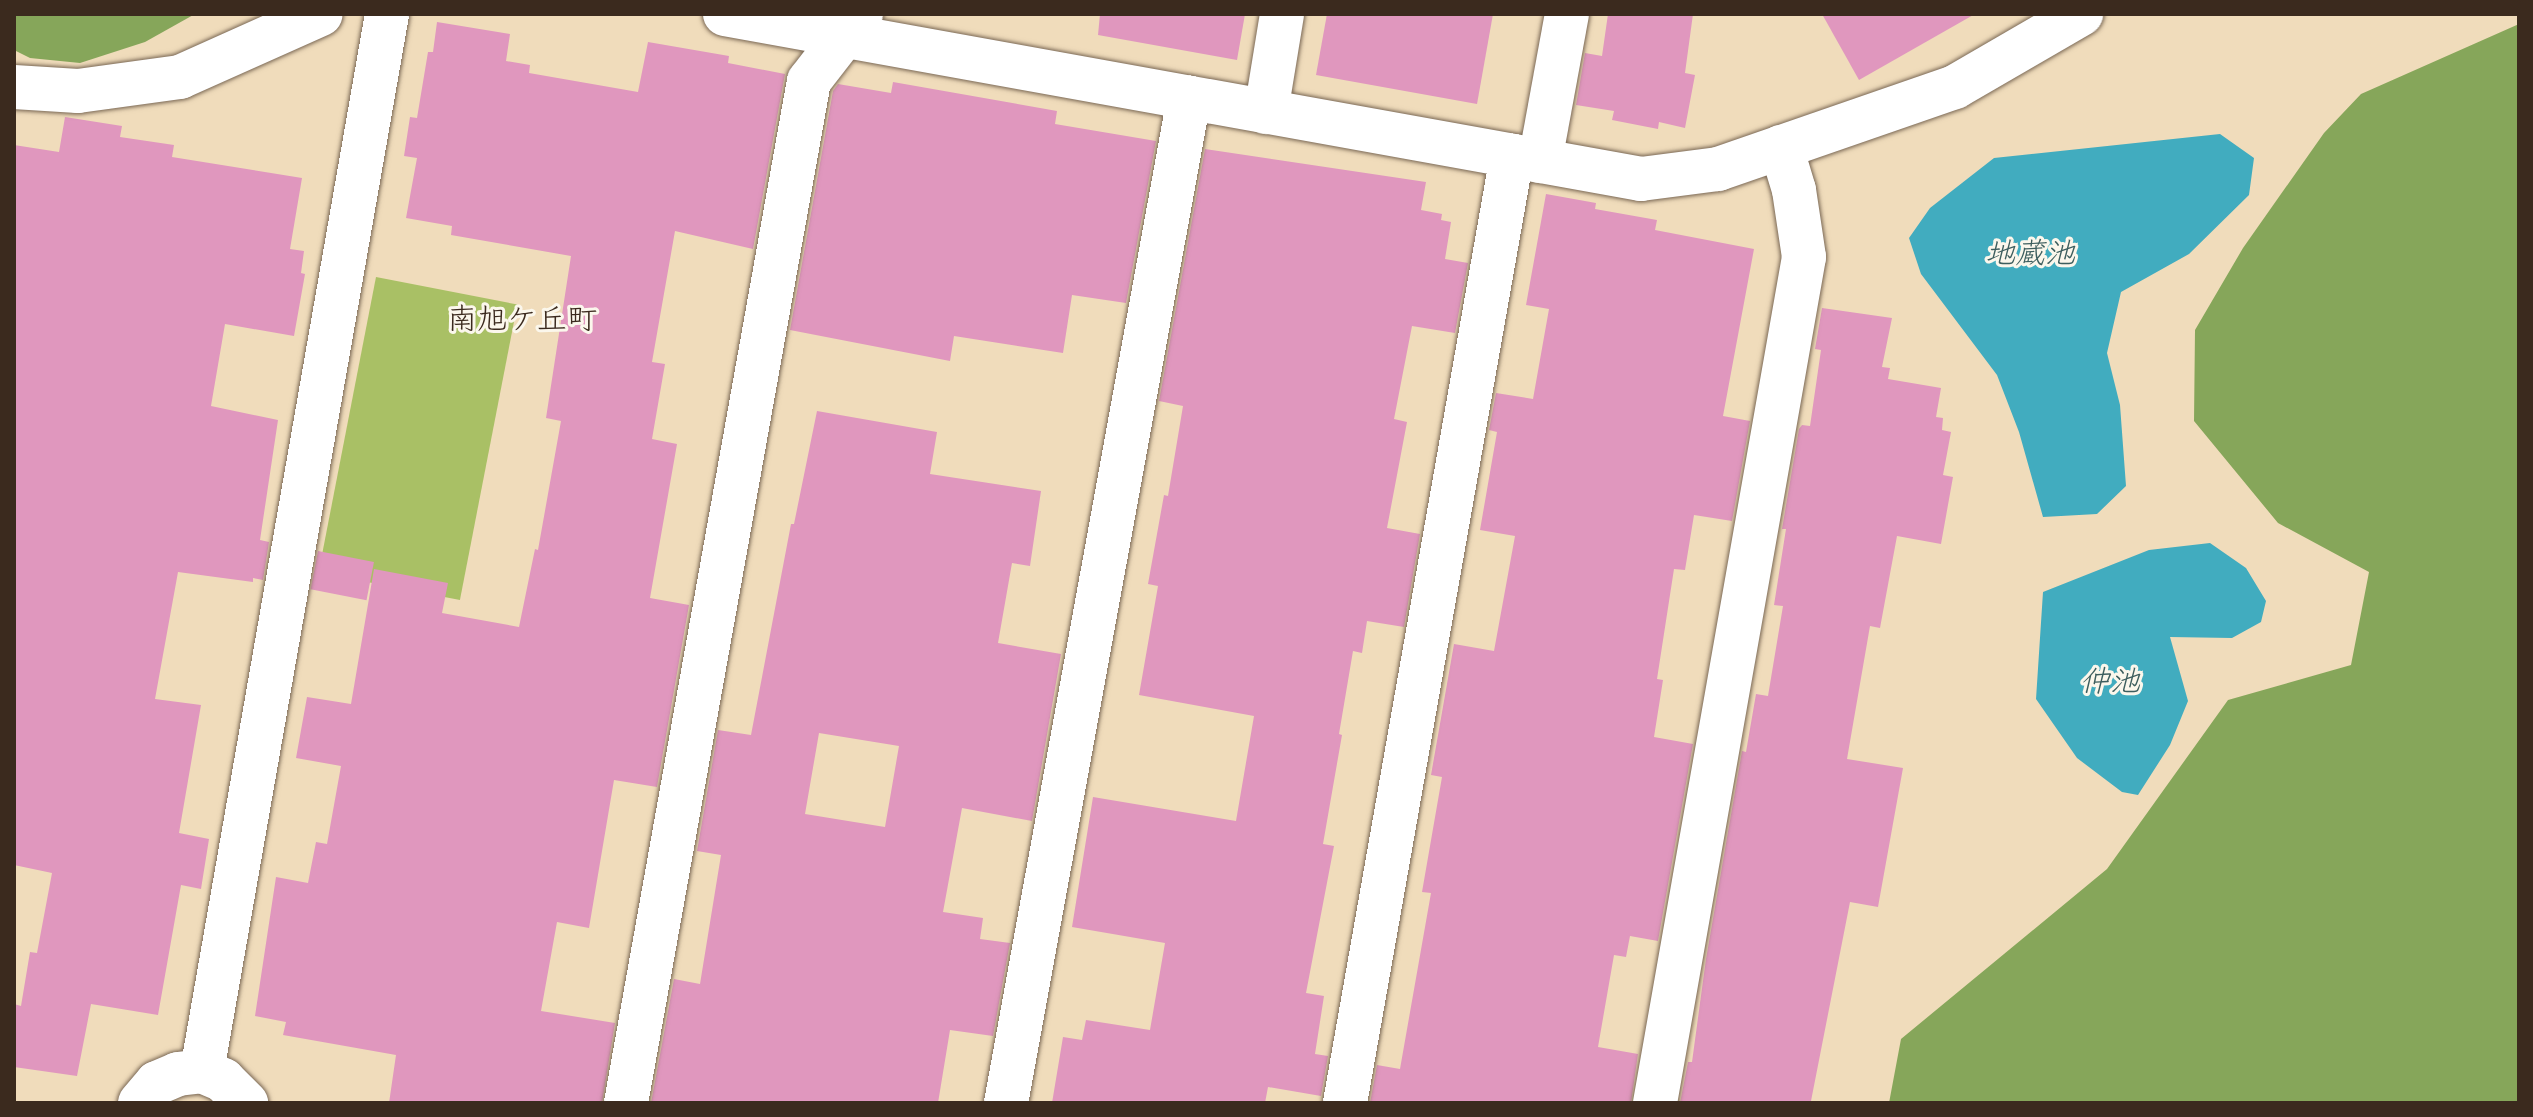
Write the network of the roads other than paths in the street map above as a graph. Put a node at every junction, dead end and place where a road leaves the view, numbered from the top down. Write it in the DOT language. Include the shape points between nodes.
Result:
graph roads {
  1 [pos="321,14"];
  2 [pos="387,14"];
  3 [pos="725,14"];
  4 [pos="1282,14"];
  5 [pos="1567,14"];
  6 [pos="2054,20"];
  7 [pos="853,25"];
  8 [pos="14,87"];
  9 [pos="1189,98"];
  10 [pos="1266,112"];
  11 [pos="1781,147"];
  12 [pos="1526,158"];
  13 [pos="202,1071"];
  14 [pos="140,1103"];
  15 [pos="246,1103"];
  16 [pos="626,1103"];
  17 [pos="1006,1103"];
  18 [pos="1345,1103"];
  19 [pos="1655,1103"];
  1 -- 8 [label="street" via="180,77 78,91"];
  2 -- 13 [label="street"];
  3 -- 7 [label="street"];
  4 -- 10 [label="street"];
  5 -- 12 [label="street"];
  6 -- 11 [label="street" via="1955,87"];
  7 -- 9 [label="street"];
  7 -- 16 [label="street" via="809,81"];
  9 -- 10 [label="street"];
  9 -- 17 [label="street"];
  10 -- 12 [label="street"];
  11 -- 12 [label="street" via="1718,169 1641,179"];
  11 -- 19 [label="street" via="1804,257"];
  12 -- 18 [label="street"];
  13 -- 14 [label="street" via="157,1083"];
  13 -- 15 [label="street" via="223,1080"];
}
